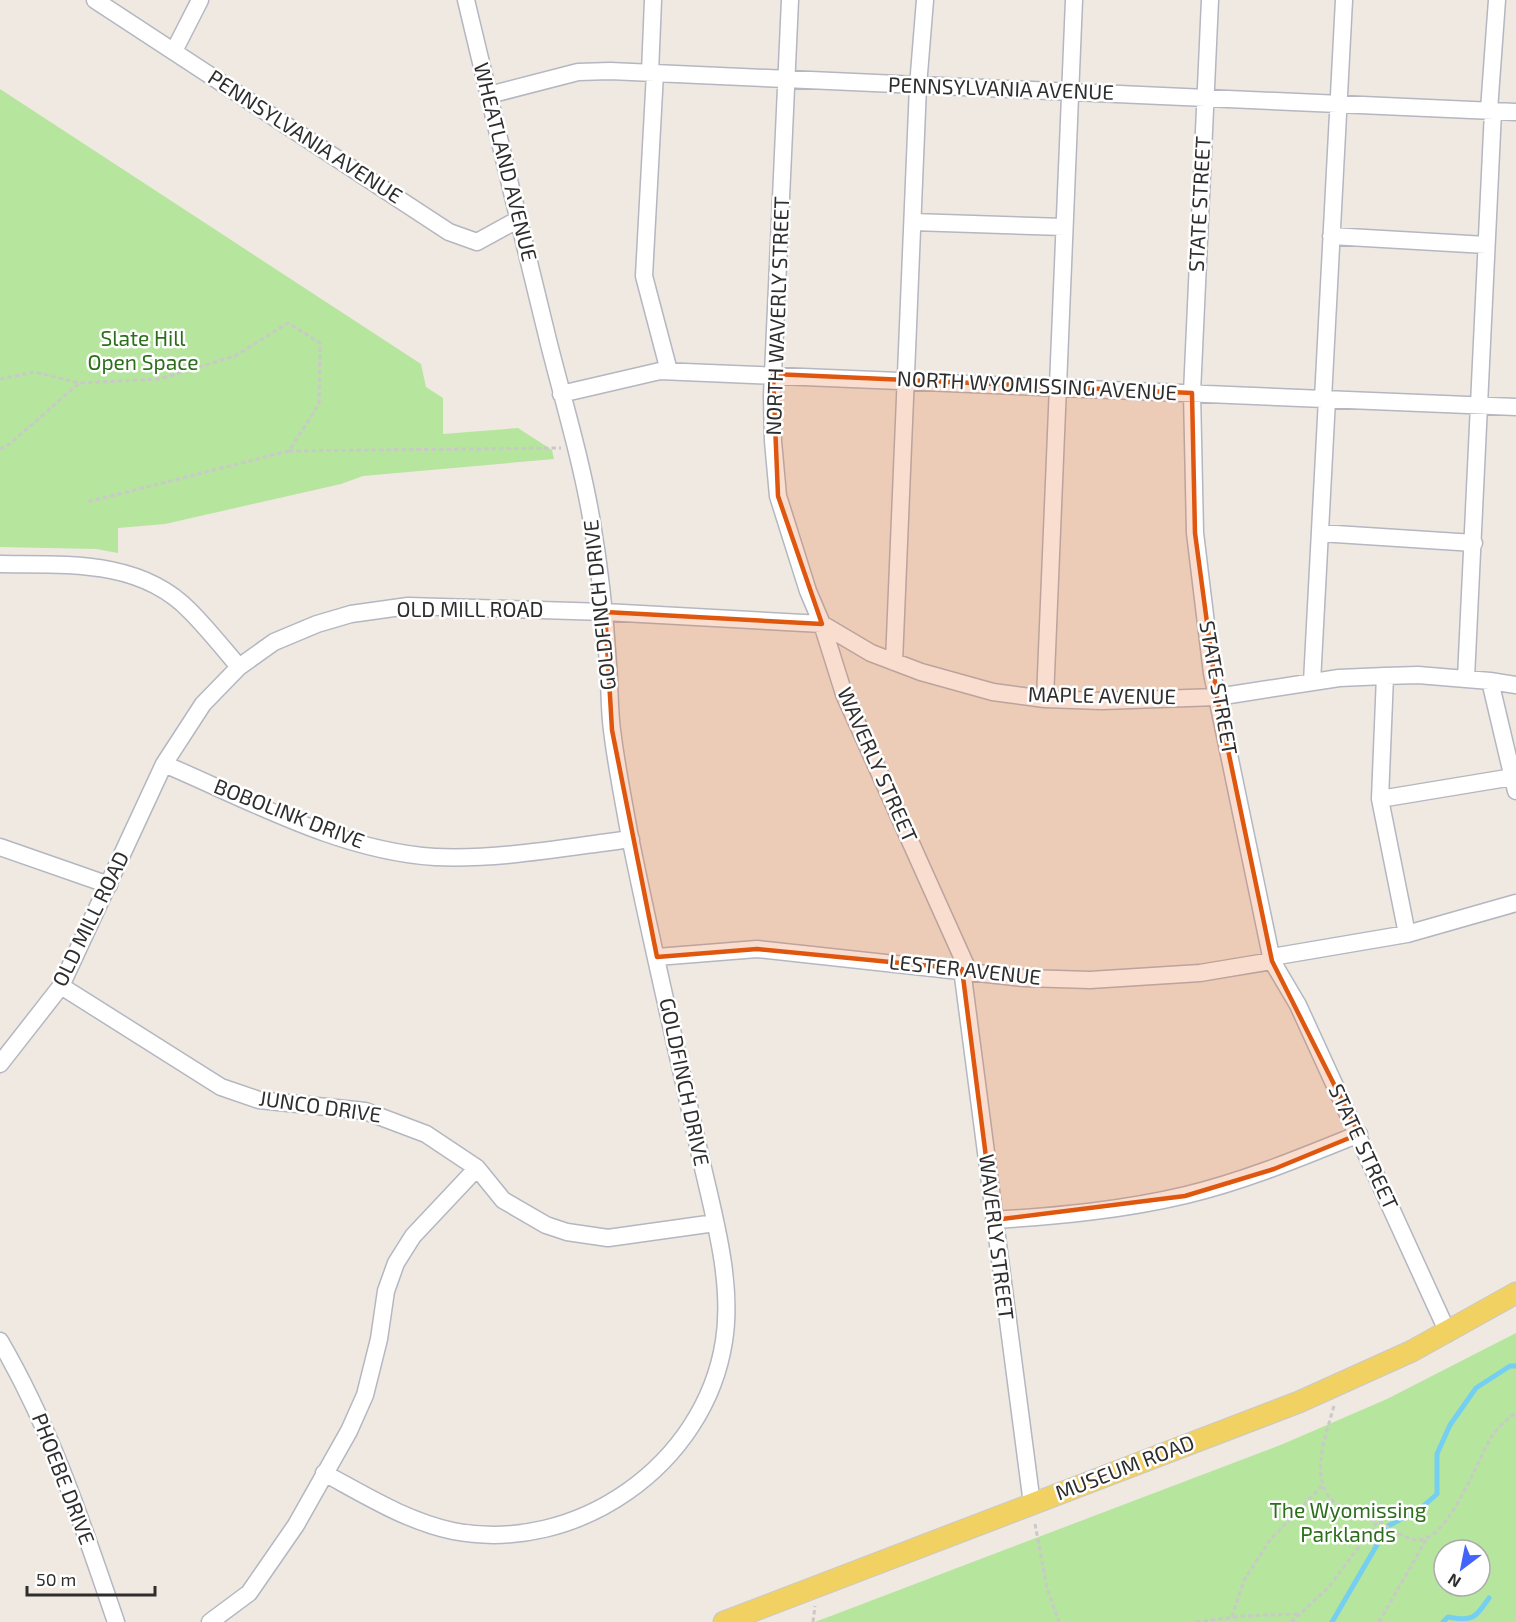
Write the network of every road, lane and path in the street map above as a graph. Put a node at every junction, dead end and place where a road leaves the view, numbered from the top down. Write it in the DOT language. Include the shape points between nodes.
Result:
graph roads {
  1 [pos="95,0"];
  2 [pos="200,0"];
  3 [pos="466,0"];
  4 [pos="653,0"];
  5 [pos="790,0"];
  6 [pos="925,0"];
  7 [pos="1074,0"];
  8 [pos="1210,0"];
  9 [pos="1344,0"];
  10 [pos="1497,0"];
  11 [pos="174,51"];
  12 [pos="653,73"];
  13 [pos="788,80"];
  14 [pos="918,86"];
  15 [pos="1069,92"];
  16 [pos="489,95"];
  17 [pos="1205,97"];
  18 [pos="1339,103"];
  19 [pos="1491,110"];
  20 [pos="1516,112"];
  21 [pos="519,219"];
  22 [pos="913,222"];
  23 [pos="1064,227"];
  24 [pos="1331,236"];
  25 [pos="1486,244"];
  26 [pos="544,324"];
  27 [pos="669,371"];
  28 [pos="773,374"];
  29 [pos="0,379"];
  30 [pos="906,380"];
  31 [pos="79,383"];
  32 [pos="1057,387"];
  33 [pos="1192,393"];
  34 [pos="561,394"];
  35 [pos="1325,399"];
  36 [pos="1481,405"];
  37 [pos="1516,407"];
  38 [pos="574,447"];
  39 [pos="0,450"];
  40 [pos="289,451"];
  41 [pos="87,502"];
  42 [pos="1320,533"];
  43 [pos="1474,543"];
  44 [pos="0,564"];
  45 [pos="605,612"];
  46 [pos="822,624"];
  47 [pos="894,662"];
  48 [pos="238,667"];
  49 [pos="1385,676"];
  50 [pos="1466,678"];
  51 [pos="1490,681"];
  52 [pos="1312,682"];
  53 [pos="1516,685"];
  54 [pos="1217,697"];
  55 [pos="1045,699"];
  56 [pos="164,764"];
  57 [pos="1514,784"];
  58 [pos="1380,799"];
  59 [pos="631,839"];
  60 [pos="0,847"];
  61 [pos="109,885"];
  62 [pos="1516,903"];
  63 [pos="1407,934"];
  64 [pos="657,957"];
  65 [pos="1272,959"];
  66 [pos="965,970"];
  67 [pos="60,986"];
  68 [pos="0,1064"];
  69 [pos="1359,1134"];
  70 [pos="477,1168"];
  71 [pos="994,1220"];
  72 [pos="715,1223"];
  73 [pos="1516,1293"];
  74 [pos="1448,1333"];
  75 [pos="0,1341"];
  76 [pos="1341,1384"];
  77 [pos="1516,1413"];
  78 [pos="324,1473"];
  79 [pos="1322,1486"];
  80 [pos="1032,1504"];
  81 [pos="1379,1522"];
  82 [pos="1427,1538"];
  83 [pos="1300,1614"];
  84 [pos="1232,1617"];
  85 [pos="116,1622"];
  86 [pos="210,1622"];
  87 [pos="724,1622"];
  88 [pos="1059,1622"];
  89 [pos="1196,1622"];
  90 [pos="1291,1622"];
  91 [pos="1379,1622"];
  1 -- 11 [label="street, PENNSYLVANIA AVENUE"];
  2 -- 11 [label="street"];
  3 -- 16 [label="street, WHEATLAND AVENUE"];
  4 -- 12 [label="street"];
  5 -- 13 [label="street, NORTH WAVERLY STREET"];
  6 -- 14 [label="street"];
  7 -- 15 [label="street"];
  8 -- 17 [label="street, STATE STREET"];
  9 -- 18 [label="street"];
  10 -- 19 [label="street"];
  11 -- 21 [label="street, PENNSYLVANIA AVENUE" via="449,232 477,242"];
  12 -- 13 [label="street, PENNSYLVANIA AVENUE"];
  12 -- 16 [label="street, PENNSYLVANIA AVENUE" via="578,72"];
  12 -- 27 [label="street" via="644,276"];
  13 -- 14 [label="street, PENNSYLVANIA AVENUE"];
  13 -- 28 [label="street, NORTH WAVERLY STREET"];
  14 -- 15 [label="street, PENNSYLVANIA AVENUE"];
  14 -- 22 [label="street"];
  15 -- 17 [label="street, PENNSYLVANIA AVENUE"];
  15 -- 23 [label="street"];
  16 -- 21 [label="street, WHEATLAND AVENUE"];
  17 -- 18 [label="street, PENNSYLVANIA AVENUE"];
  17 -- 33 [label="street, STATE STREET"];
  18 -- 19 [label="street, PENNSYLVANIA AVENUE"];
  18 -- 24 [label="street"];
  19 -- 20 [label="street, PENNSYLVANIA AVENUE"];
  19 -- 25 [label="street"];
  21 -- 26 [label="street, WHEATLAND AVENUE"];
  22 -- 23 [label="street"];
  22 -- 30 [label="street"];
  23 -- 32 [label="street"];
  24 -- 25 [label="street"];
  24 -- 35 [label="street"];
  25 -- 36 [label="street"];
  26 -- 34 [label="street, GOLDFINCH DRIVE"];
  27 -- 28 [label="street, NORTH WYOMISSING AVENUE"];
  27 -- 34 [label="street, NORTH WYOMISSING AVENUE" via="640,374"];
  28 -- 30 [label="street, NORTH WYOMISSING AVENUE"];
  28 -- 46 [label="street, NORTH WAVERLY STREET" via="778,496"];
  29 -- 31 [label="path" via="35,372"];
  30 -- 32 [label="street, NORTH WYOMISSING AVENUE"];
  30 -- 47 [label="street"];
  31 -- 39 [label="path"];
  31 -- 40 [label="path" via="160,379 235,356 288,323 321,343 319,404"];
  32 -- 33 [label="street, NORTH WYOMISSING AVENUE"];
  32 -- 55 [label="street"];
  33 -- 35 [label="street, NORTH WYOMISSING AVENUE"];
  33 -- 54 [label="street, STATE STREET" via="1195,533"];
  34 -- 38 [label="street, GOLDFINCH DRIVE"];
  35 -- 36 [label="street, NORTH WYOMISSING AVENUE"];
  35 -- 42 [label="street"];
  36 -- 37 [label="street, NORTH WYOMISSING AVENUE"];
  36 -- 43 [label="street"];
  38 -- 40 [label="path"];
  38 -- 45 [label="street, GOLDFINCH DRIVE" via="592,520"];
  40 -- 41 [label="path"];
  42 -- 43 [label="street"];
  42 -- 52 [label="street"];
  43 -- 50 [label="street"];
  44 -- 48 [label="street" via="87,566 134,576 189,610"];
  45 -- 46 [label="street, OLD MILL ROAD"];
  45 -- 48 [label="street, OLD MILL ROAD" via="408,606 351,614 274,642"];
  45 -- 59 [label="street, GOLDFINCH DRIVE" via="612,730"];
  46 -- 47 [label="street, MAPLE AVENUE"];
  46 -- 66 [label="street, WAVERLY STREET" via="844,694"];
  47 -- 55 [label="street, MAPLE AVENUE" via="957,683"];
  48 -- 56 [label="street, OLD MILL ROAD" via="203,704"];
  49 -- 50 [label="street, MAPLE AVENUE"];
  49 -- 52 [label="street, MAPLE AVENUE"];
  49 -- 58 [label="street"];
  50 -- 51 [label="street, MAPLE AVENUE"];
  51 -- 53 [label="street, MAPLE AVENUE"];
  51 -- 57 [label="street"];
  52 -- 54 [label="street, MAPLE AVENUE"];
  54 -- 55 [label="street, MAPLE AVENUE"];
  54 -- 65 [label="street, STATE STREET"];
  56 -- 59 [label="street, BOBOLINK DRIVE" via="322,831 408,854 479,857"];
  56 -- 61 [label="street, OLD MILL ROAD"];
  57 -- 58 [label="street"];
  58 -- 63 [label="street"];
  59 -- 64 [label="street, GOLDFINCH DRIVE"];
  60 -- 61 [label="street"];
  61 -- 67 [label="street, OLD MILL ROAD"];
  62 -- 63 [label="street, LESTER AVENUE"];
  63 -- 65 [label="street, LESTER AVENUE"];
  64 -- 66 [label="street, LESTER AVENUE" via="757,949"];
  64 -- 72 [label="street, GOLDFINCH DRIVE"];
  65 -- 66 [label="street, LESTER AVENUE" via="1166,976 1090,980 1024,978"];
  65 -- 69 [label="street, STATE STREET"];
  66 -- 71 [label="street, WAVERLY STREET"];
  67 -- 68 [label="street, OLD MILL ROAD"];
  67 -- 70 [label="street, JUNCO DRIVE" via="221,1087 259,1100 345,1107 386,1116 426,1134"];
  69 -- 71 [label="street" via="1274,1169 1185,1196 1121,1208"];
  69 -- 74 [label="street, STATE STREET"];
  70 -- 72 [label="street, JUNCO DRIVE" via="503,1200 525,1215 567,1232 608,1238"];
  70 -- 78 [label="street" via="413,1236 396,1263 386,1291 365,1395"];
  71 -- 80 [label="street, WAVERLY STREET"];
  72 -- 78 [label="street, GOLDFINCH DRIVE" via="727,1301 724,1342 713,1383 695,1421 673,1452 622,1496 586,1515 536,1532 477,1534 420,1522"];
  73 -- 74 [label="main road, MUSEUM ROAD"];
  74 -- 76 [label="main road, MUSEUM ROAD"];
  75 -- 85 [label="street, PHOEBE DRIVE" via="63,1468"];
  76 -- 79 [label="path" via="1319,1470"];
  76 -- 80 [label="main road, MUSEUM ROAD"];
  77 -- 82 [label="path" via="1488,1442 1464,1496"];
  78 -- 86 [label="street" via="281,1549 256,1584"];
  79 -- 81 [label="path" via="1336,1504 1350,1513"];
  79 -- 84 [label="path" via="1270,1540 1244,1580"];
  80 -- 87 [label="main road, MUSEUM ROAD"];
  80 -- 88 [label="path" via="1047,1588"];
  81 -- 82 [label="path" via="1416,1540"];
  81 -- 83 [label="path" via="1328,1588"];
  82 -- 91 [label="path"];
  83 -- 84 [label="path"];
  83 -- 90 [label="path"];
  84 -- 89 [label="path"];
}
